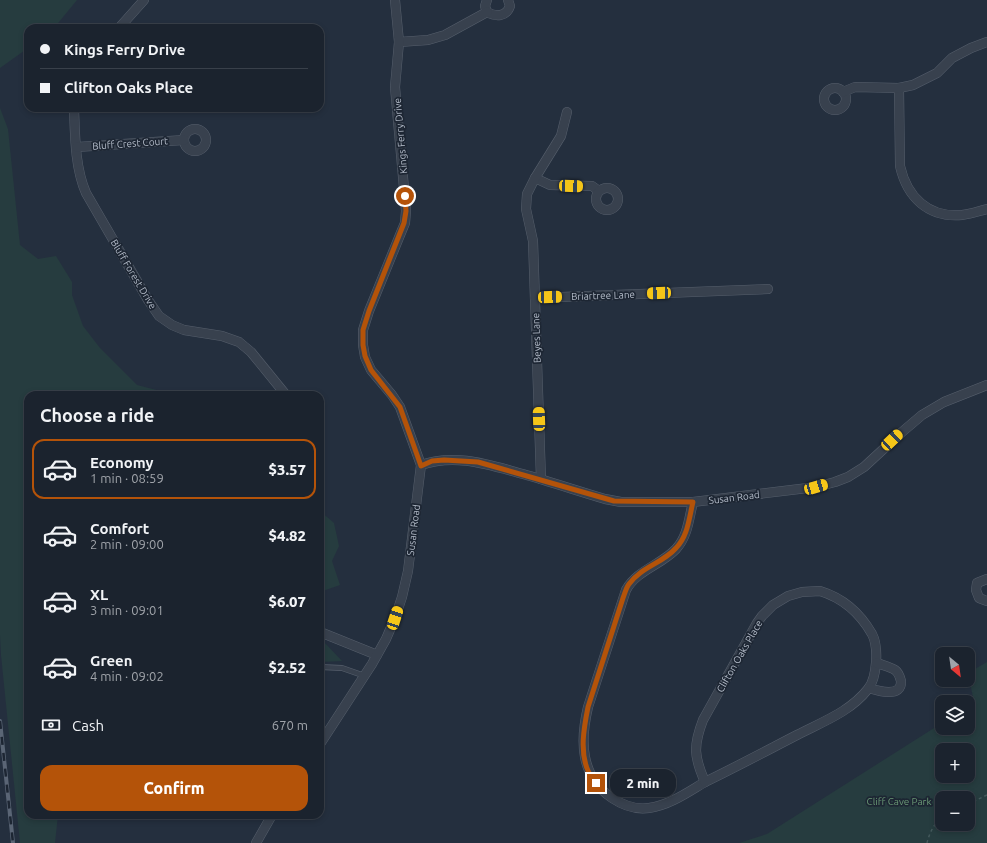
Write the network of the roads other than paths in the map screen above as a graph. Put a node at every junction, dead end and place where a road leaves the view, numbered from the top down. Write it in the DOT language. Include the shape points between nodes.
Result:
graph roads {
  1 [pos="144,0"];
  2 [pos="395,0"];
  3 [pos="487,0"];
  4 [pos="508,0"];
  5 [pos="487,12"];
  6 [pos="123,24"];
  7 [pos="399,42"];
  8 [pos="987,42"];
  9 [pos="899,88"];
  10 [pos="843,92"];
  11 [pos="74,112"];
  12 [pos="567,112"];
  13 [pos="184,140"];
  14 [pos="77,147"];
  15 [pos="535,178"];
  16 [pos="599,191"];
  17 [pos="987,209"];
  18 [pos="768,289"];
  19 [pos="535,298"];
  20 [pos="987,385"];
  21 [pos="283,391"];
  22 [pos="421,466"];
  23 [pos="541,479"];
  24 [pos="693,502"];
  25 [pos="987,579"];
  26 [pos="987,601"];
  27 [pos="324,634"];
  28 [pos="377,655"];
  29 [pos="877,662"];
  30 [pos="324,667"];
  31 [pos="365,676"];
  32 [pos="869,688"];
  33 [pos="324,738"];
  34 [pos="705,782"];
  35 [pos="270,819"];
  36 [pos="256,843"];
  1 -- 6 [label="street"];
  2 -- 7 [label="street, Kings Ferry Drive"];
  3 -- 5 [label="street"];
  4 -- 5 [label="street" via="510,6 504,15 492,15"];
  5 -- 7 [label="street" via="428,40"];
  7 -- 22 [label="street, Kings Ferry Drive" via="395,87 406,211 400,235 369,311 363,330 363,345 371,370 400,407"];
  8 -- 9 [label="street" via="952,58 937,73 923,81"];
  9 -- 10 [label="street" via="855,87"];
  9 -- 17 [label="street" via="900,166 907,188 915,198 936,212 963,215"];
  11 -- 14 [label="street, Bluff Forest Drive"];
  12 -- 15 [label="street, Beyes Lane" via="561,136"];
  13 -- 14 [label="street, Bluff Crest Court"];
  14 -- 21 [label="street, Bluff Forest Drive" via="80,177 86,193 159,316 184,330 222,336 239,342 251,352"];
  15 -- 16 [label="street" via="550,185 592,186"];
  15 -- 19 [label="street, Beyes Lane" via="527,194 526,209 533,241"];
  18 -- 19 [label="street, Briartree Lane"];
  19 -- 23 [label="street, Beyes Lane"];
  20 -- 24 [label="street, Susan Road" via="944,402 922,415 864,467 848,477 816,487"];
  22 -- 23 [label="street, Susan Road" via="432,461 444,460 478,462"];
  22 -- 28 [label="street, Susan Road" via="408,571 402,597"];
  23 -- 24 [label="street, Susan Road" via="614,501"];
  24 -- 34 [label="street, Clifton Oaks Place" via="685,535 677,548 634,578 626,590 588,707 584,742 589,772 604,792 626,806 650,808 662,805"];
  25 -- 26 [label="street" via="977,584 976,590 979,598"];
  27 -- 28 [label="street"];
  28 -- 31 [label="street, Susan Road"];
  29 -- 32 [label="street, Clifton Oaks Place"];
  29 -- 32 [label="street" via="896,670 901,678 901,685 892,692"];
  29 -- 34 [label="street, Clifton Oaks Place" via="873,636 854,609 843,601 820,591 802,592 780,600 757,623 703,720 696,744 696,756"];
  30 -- 31 [label="lane" via="342,668"];
  31 -- 33 [label="street, Susan Road"];
  32 -- 34 [label="street, Clifton Oaks Place" via="847,709"];
  35 -- 36 [label="street"];
}
